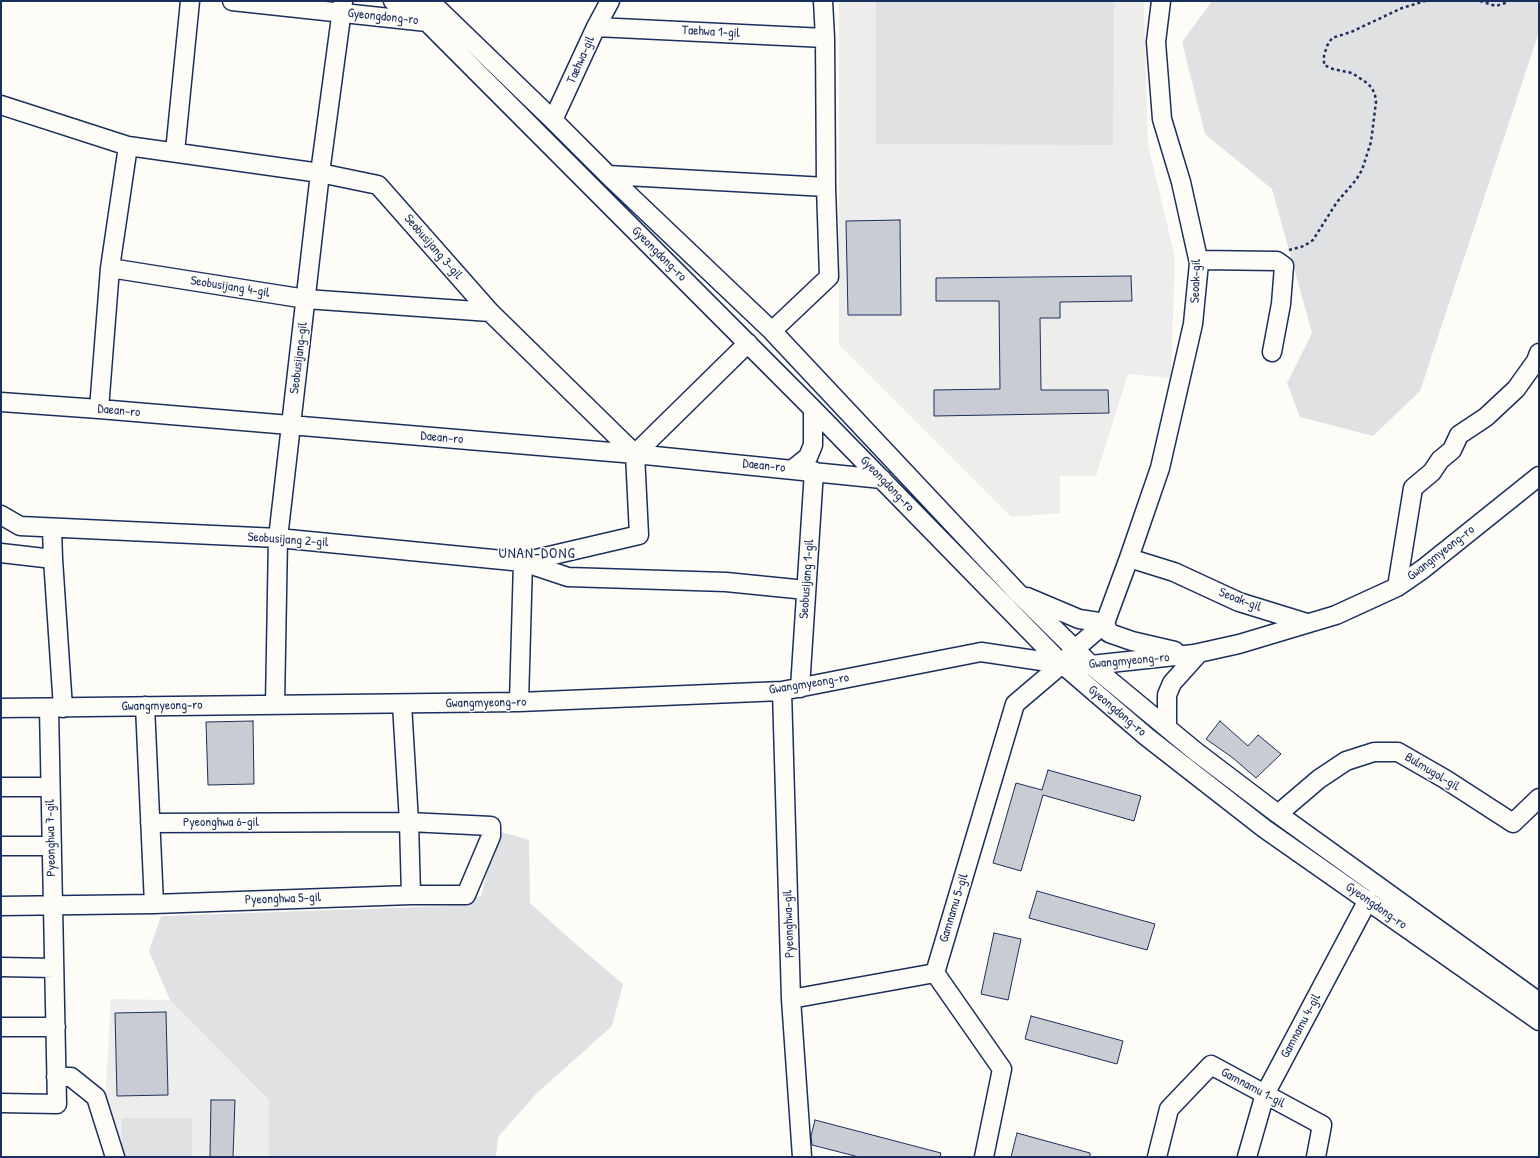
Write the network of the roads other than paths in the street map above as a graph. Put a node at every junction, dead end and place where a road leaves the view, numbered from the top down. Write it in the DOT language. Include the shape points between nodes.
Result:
graph roads {
  1 [pos="190,1"];
  2 [pos="232,1"];
  3 [pos="393,1"];
  4 [pos="610,1"];
  5 [pos="824,1"];
  6 [pos="1161,1"];
  7 [pos="342,7"];
  8 [pos="433,10"];
  9 [pos="596,27"];
  10 [pos="825,38"];
  11 [pos="1,106"];
  12 [pos="554,120"];
  13 [pos="128,146"];
  14 [pos="175,152"];
  15 [pos="320,173"];
  16 [pos="608,175"];
  17 [pos="826,187"];
  18 [pos="1199,260"];
  19 [pos="110,268"];
  20 [pos="306,299"];
  21 [pos="490,312"];
  22 [pos="772,331"];
  23 [pos="748,343"];
  24 [pos="1272,352"];
  25 [pos="1539,353"];
  26 [pos="1,402"];
  27 [pos="99,409"];
  28 [pos="813,409"];
  29 [pos="291,426"];
  30 [pos="635,454"];
  31 [pos="794,469"];
  32 [pos="814,471"];
  33 [pos="1539,476"];
  34 [pos="882,479"];
  35 [pos="1,515"];
  36 [pos="52,528"];
  37 [pos="278,538"];
  38 [pos="1,554"];
  39 [pos="1130,558"];
  40 [pos="53,559"];
  41 [pos="523,562"];
  42 [pos="1397,587"];
  43 [pos="806,590"];
  44 [pos="1018,593"];
  45 [pos="1105,623"];
  46 [pos="1307,623"];
  47 [pos="1074,650"];
  48 [pos="1196,654"];
  49 [pos="1062,664"];
  50 [pos="1091,665"];
  51 [pos="800,688"];
  52 [pos="782,691"];
  53 [pos="519,702"];
  54 [pos="402,704"];
  55 [pos="275,705"];
  56 [pos="144,706"];
  57 [pos="1,708"];
  58 [pos="56,708"];
  59 [pos="1167,728"];
  60 [pos="1,787"];
  61 [pos="50,787"];
  62 [pos="1539,798"];
  63 [pos="1278,814"];
  64 [pos="409,822"];
  65 [pos="150,823"];
  66 [pos="1,846"];
  67 [pos="52,846"];
  68 [pos="411,895"];
  69 [pos="1368,900"];
  70 [pos="154,904"];
  71 [pos="1,906"];
  72 [pos="53,906"];
  73 [pos="1,967"];
  74 [pos="54,968"];
  75 [pos="935,973"];
  76 [pos="791,999"];
  77 [pos="1539,1002"];
  78 [pos="1539,1021"];
  79 [pos="1,1026"];
  80 [pos="56,1027"];
  81 [pos="56,1077"];
  82 [pos="1264,1094"];
  83 [pos="1,1103"];
  84 [pos="115,1157"];
  85 [pos="802,1157"];
  86 [pos="984,1157"];
  87 [pos="1157,1157"];
  88 [pos="1247,1157"];
  89 [pos="1316,1157"];
  1 -- 14 [label="street"];
  2 -- 7 [label="street, Gyeongdong-ro"];
  3 -- 8 [label="street, Gyeongdong-ro"];
  4 -- 9 [label="street, Taehwa-gil"];
  5 -- 10 [label="street"];
  6 -- 18 [label="street, Seoak-gil" via="1156,42 1162,119 1181,182"];
  7 -- 8 [label="street, Gyeongdong-ro"];
  7 -- 15 [label="street, Seobusijang-gil"];
  8 -- 12 [label="street, Gyeongdong-ro"];
  8 -- 23 [label="street, Gyeongdong-ro"];
  9 -- 10 [label="street, Taehwa 1-gil"];
  9 -- 12 [label="street, Taehwa-gil"];
  10 -- 17 [label="street"];
  11 -- 13 [label="street, Seobusijang 3-gil"];
  12 -- 16 [label="street, Gyeongdong-ro"];
  13 -- 14 [label="street, Seobusijang 3-gil"];
  13 -- 19 [label="street"];
  14 -- 15 [label="street, Seobusijang 3-gil"];
  15 -- 20 [label="street, Seobusijang-gil"];
  15 -- 21 [label="street, Seobusijang 3-gil" via="378,185"];
  16 -- 17 [label="street"];
  16 -- 22 [label="street, Gyeongdong-ro"];
  17 -- 22 [label="street" via="829,277"];
  18 -- 24 [label="street" via="1277,260 1284,266 1281,304"];
  18 -- 39 [label="street, Seoak-gil" via="1193,324 1179,387 1160,468"];
  19 -- 20 [label="street, Seobusijang 4-gil"];
  19 -- 27 [label="street"];
  20 -- 21 [label="street, Seobusijang 4-gil"];
  20 -- 29 [label="street, Seobusijang-gil"];
  21 -- 30 [label="street, Seobusijang 3-gil"];
  22 -- 44 [label="street, Gyeongdong-ro"];
  23 -- 28 [label="street, Gyeongdong-ro"];
  23 -- 30 [label="street"];
  25 -- 42 [label="street" via="1516,389 1486,417 1459,435 1452,450 1413,488"];
  26 -- 27 [label="street, Daean-ro"];
  27 -- 29 [label="street, Daean-ro"];
  28 -- 31 [label="street" via="813,445 808,457"];
  28 -- 34 [label="street, Gyeongdong-ro"];
  29 -- 30 [label="street, Daean-ro"];
  29 -- 37 [label="street, Seobusijang-gil"];
  30 -- 31 [label="street, Daean-ro"];
  30 -- 41 [label="street, Seobusijang 2-gil" via="639,535"];
  31 -- 32 [label="street, Daean-ro"];
  32 -- 34 [label="street, Daean-ro"];
  32 -- 43 [label="street, Seobusijang 1-gil"];
  33 -- 42 [label="street, Gwangmyeong-ro"];
  34 -- 49 [label="street, Gyeongdong-ro"];
  35 -- 36 [label="street, Seobusijang 2-gil" via="20,526"];
  36 -- 37 [label="street, Seobusijang 2-gil"];
  36 -- 40 [label="street"];
  37 -- 41 [label="street, Seobusijang 2-gil"];
  37 -- 55 [label="street, Seobusijang-gil"];
  38 -- 40 [label="street"];
  39 -- 45 [label="street, Seoak-gil"];
  39 -- 46 [label="street, Seoak-gil" via="1174,572 1239,602"];
  40 -- 58 [label="street"];
  41 -- 43 [label="street" via="568,577 726,582"];
  41 -- 53 [label="street"];
  42 -- 46 [label="street, Gwangmyeong-ro" via="1336,615"];
  43 -- 51 [label="street, Seobusijang 1-gil"];
  44 -- 45 [label="street" via="1079,619"];
  44 -- 47 [label="street, Gyeongdong-ro"];
  45 -- 47 [label="street, Seoak-gil"];
  45 -- 48 [label="street" via="1109,633 1132,641 1161,649"];
  46 -- 48 [label="street, Gwangmyeong-ro"];
  47 -- 49 [label="street, Seoak-gil"];
  47 -- 50 [label="street, Gyeongdong-ro"];
  48 -- 50 [label="street, Gwangmyeong-ro"];
  48 -- 59 [label="street" via="1172,683 1167,695"];
  49 -- 50 [label="street, Gwangmyeong-ro"];
  49 -- 51 [label="street, Gwangmyeong-ro" via="981,652"];
  49 -- 69 [label="street, Gyeongdong-ro" via="1147,737 1265,829"];
  49 -- 75 [label="street, Gamnamu 5-gil" via="1015,704"];
  50 -- 59 [label="street, Gyeongdong-ro"];
  51 -- 52 [label="street, Gwangmyeong-ro"];
  52 -- 53 [label="street, Gwangmyeong-ro"];
  52 -- 76 [label="street, Pyeonghwa-gil"];
  53 -- 54 [label="street, Gwangmyeong-ro"];
  54 -- 55 [label="street, Gwangmyeong-ro"];
  54 -- 64 [label="street"];
  55 -- 56 [label="street, Gwangmyeong-ro"];
  56 -- 58 [label="street, Gwangmyeong-ro"];
  56 -- 65 [label="street"];
  57 -- 58 [label="street, Gwangmyeong-ro"];
  58 -- 61 [label="street, Pyeonghwa 7-gil"];
  59 -- 63 [label="street, Gyeongdong-ro"];
  60 -- 61 [label="street"];
  61 -- 67 [label="street, Pyeonghwa 7-gil"];
  62 -- 63 [label="street, Bulmugol-gil" via="1513,823 1446,779 1398,752 1374,752 1346,761 1319,779"];
  63 -- 77 [label="street, Gyeongdong-ro"];
  64 -- 65 [label="street, Pyeonghwa 6-gil"];
  64 -- 68 [label="street"];
  64 -- 68 [label="street, Pyeonghwa 5-gil" via="491,826 491,836 466,895"];
  65 -- 70 [label="street"];
  66 -- 67 [label="street"];
  67 -- 72 [label="street, Pyeonghwa 7-gil"];
  68 -- 70 [label="street, Pyeonghwa 5-gil"];
  69 -- 78 [label="street, Gyeongdong-ro"];
  69 -- 82 [label="street, Gamnamu 4-gil"];
  70 -- 72 [label="street, Pyeonghwa 5-gil"];
  71 -- 72 [label="street, Pyeonghwa 5-gil"];
  72 -- 74 [label="street, Pyeonghwa 7-gil"];
  73 -- 74 [label="street"];
  74 -- 80 [label="street, Pyeonghwa 7-gil"];
  75 -- 76 [label="street"];
  75 -- 86 [label="street" via="1002,1069"];
  76 -- 85 [label="street, Pyeonghwa-gil"];
  79 -- 80 [label="street"];
  80 -- 81 [label="street, Pyeonghwa 7-gil"];
  81 -- 83 [label="street, Pyeonghwa 7-gil" via="57,1104"];
  81 -- 84 [label="street" via="71,1077 96,1097"];
  82 -- 87 [label="street, Gamnamu 1-gil" via="1211,1065 1169,1109"];
  82 -- 88 [label="street, Gamnamu 4-gil"];
  82 -- 89 [label="street, Gamnamu 1-gil" via="1322,1124"];
}
